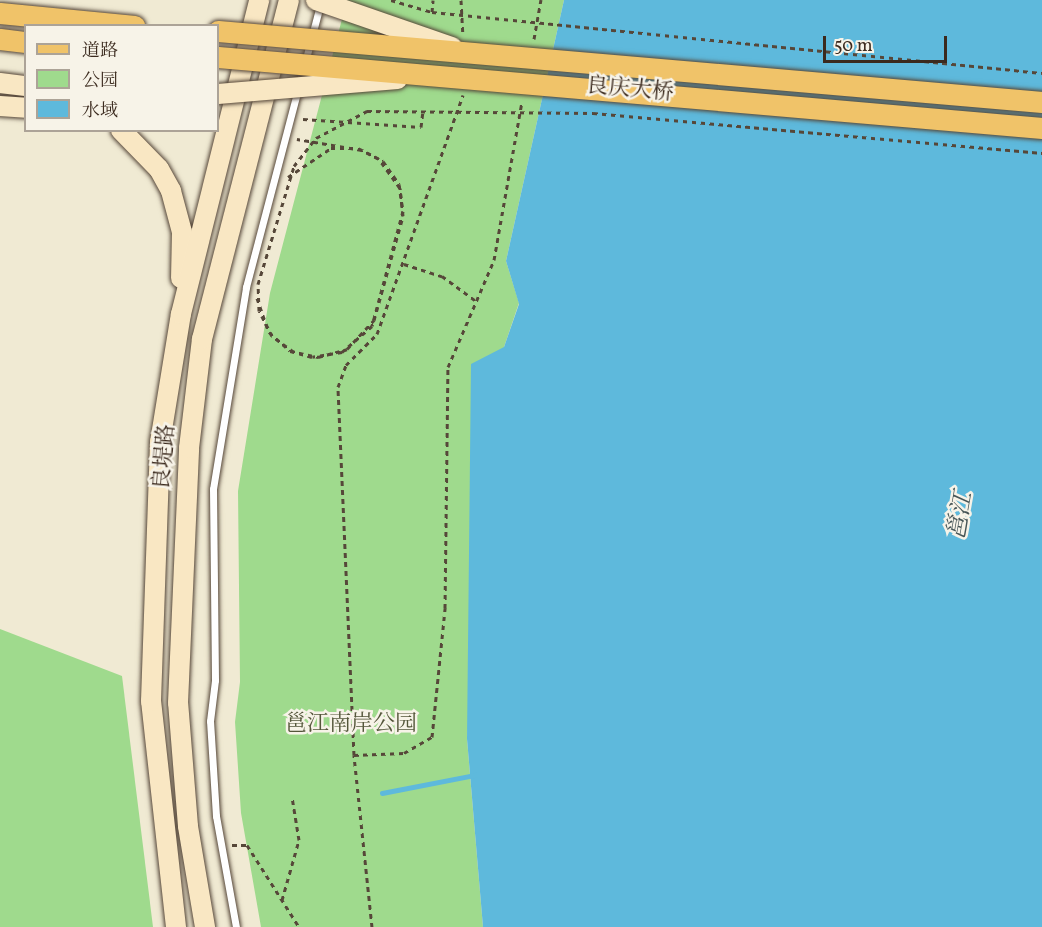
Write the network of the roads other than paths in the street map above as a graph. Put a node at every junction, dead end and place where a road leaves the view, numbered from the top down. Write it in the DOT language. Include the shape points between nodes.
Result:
graph roads {
  1 [pos="259,0"];
  2 [pos="289,0"];
  3 [pos="316,0"];
  4 [pos="322,0"];
  5 [pos="0,14"];
  6 [pos="112,24"];
  7 [pos="219,31"];
  8 [pos="0,39"];
  9 [pos="24,42"];
  10 [pos="460,46"];
  11 [pos="219,57"];
  12 [pos="457,80"];
  13 [pos="0,83"];
  14 [pos="24,86"];
  15 [pos="219,94"];
  16 [pos="1042,102"];
  17 [pos="0,106"];
  18 [pos="24,108"];
  19 [pos="1042,128"];
  20 [pos="222,129"];
  21 [pos="123,132"];
  22 [pos="181,314"];
  23 [pos="176,927"];
  24 [pos="205,927"];
  25 [pos="236,927"];
  1 -- 20 [label="main road, 良堤路"];
  2 -- 24 [label="main road, 良堤路" via="202,339 189,448 178,703 188,826"];
  3 -- 10 [label="main road, bridge"];
  4 -- 25 [label="lane" via="246,287 213,489 215,669 210,721 221,844"];
  5 -- 6 [label="main road"];
  7 -- 10 [label="main road, 良庆大桥, bridge"];
  8 -- 9 [label="main road"];
  10 -- 16 [label="main road, 良庆大桥, bridge"];
  11 -- 12 [label="main road, 良庆大桥, bridge"];
  12 -- 15 [label="main road, bridge"];
  12 -- 19 [label="main road, 良庆大桥, bridge"];
  13 -- 14 [label="main road"];
  17 -- 18 [label="main road"];
  20 -- 22 [label="main road, 良堤路"];
  21 -- 22 [label="main road" via="159,168 178,211"];
  22 -- 23 [label="main road, 良堤路" via="160,442 151,572 151,700"];
}
